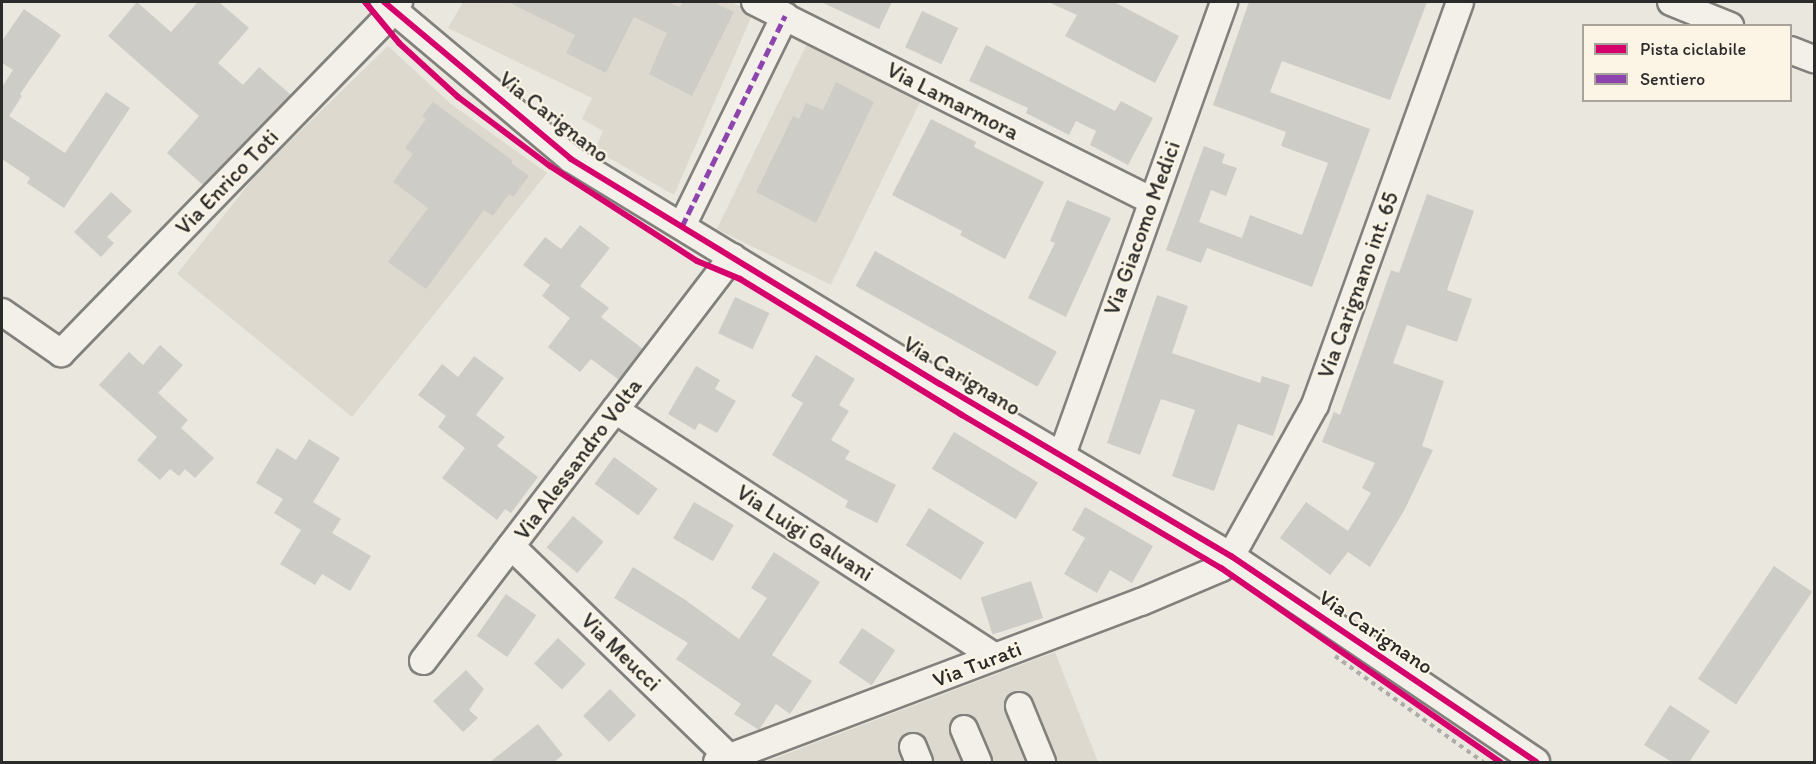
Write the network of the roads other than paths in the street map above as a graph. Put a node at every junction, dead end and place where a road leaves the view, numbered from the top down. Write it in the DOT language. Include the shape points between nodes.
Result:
graph roads {
  1 [pos="755,2"];
  2 [pos="1460,2"];
  3 [pos="1671,2"];
  4 [pos="1219,3"];
  5 [pos="392,5"];
  6 [pos="785,16"];
  7 [pos="1725,24"];
  8 [pos="1792,50"];
  9 [pos="1815,59"];
  10 [pos="1151,200"];
  11 [pos="682,226"];
  12 [pos="732,257"];
  13 [pos="2,312"];
  14 [pos="615,410"];
  15 [pos="1062,455"];
  16 [pos="511,546"];
  17 [pos="1231,556"];
  18 [pos="995,657"];
  19 [pos="423,660"];
  20 [pos="1019,706"];
  21 [pos="964,729"];
  22 [pos="724,760"];
  23 [pos="978,762"];
  24 [pos="1042,762"];
  25 [pos="1536,762"];
  1 -- 6 [label="street, Via Lamarmora"];
  2 -- 17 [label="street, Via Carignano int. 65" via="1315,405"];
  3 -- 7 [label="street"];
  4 -- 10 [label="street, Via Giacomo Medici"];
  5 -- 11 [label="street, Via Carignano" via="571,159"];
  5 -- 13 [label="street, Via Enrico Toti" via="61,353"];
  6 -- 10 [label="street, Via Lamarmora"];
  6 -- 11 [label="street"];
  8 -- 9 [label="street"];
  10 -- 15 [label="street, Via Giacomo Medici"];
  11 -- 12 [label="street, Via Carignano"];
  12 -- 14 [label="street, Via Alessandro Volta"];
  12 -- 15 [label="street, Via Carignano"];
  14 -- 16 [label="street, Via Alessandro Volta"];
  14 -- 18 [label="street, Via Luigi Galvani"];
  15 -- 17 [label="street, Via Carignano"];
  16 -- 19 [label="street, Via Alessandro Volta"];
  16 -- 22 [label="street, Via Meucci"];
  17 -- 18 [label="street, Via Turati" via="1221,568"];
  17 -- 25 [label="street, Via Carignano"];
  18 -- 22 [label="street, Via Turati"];
  20 -- 24 [label="street"];
  21 -- 23 [label="street"];
}
